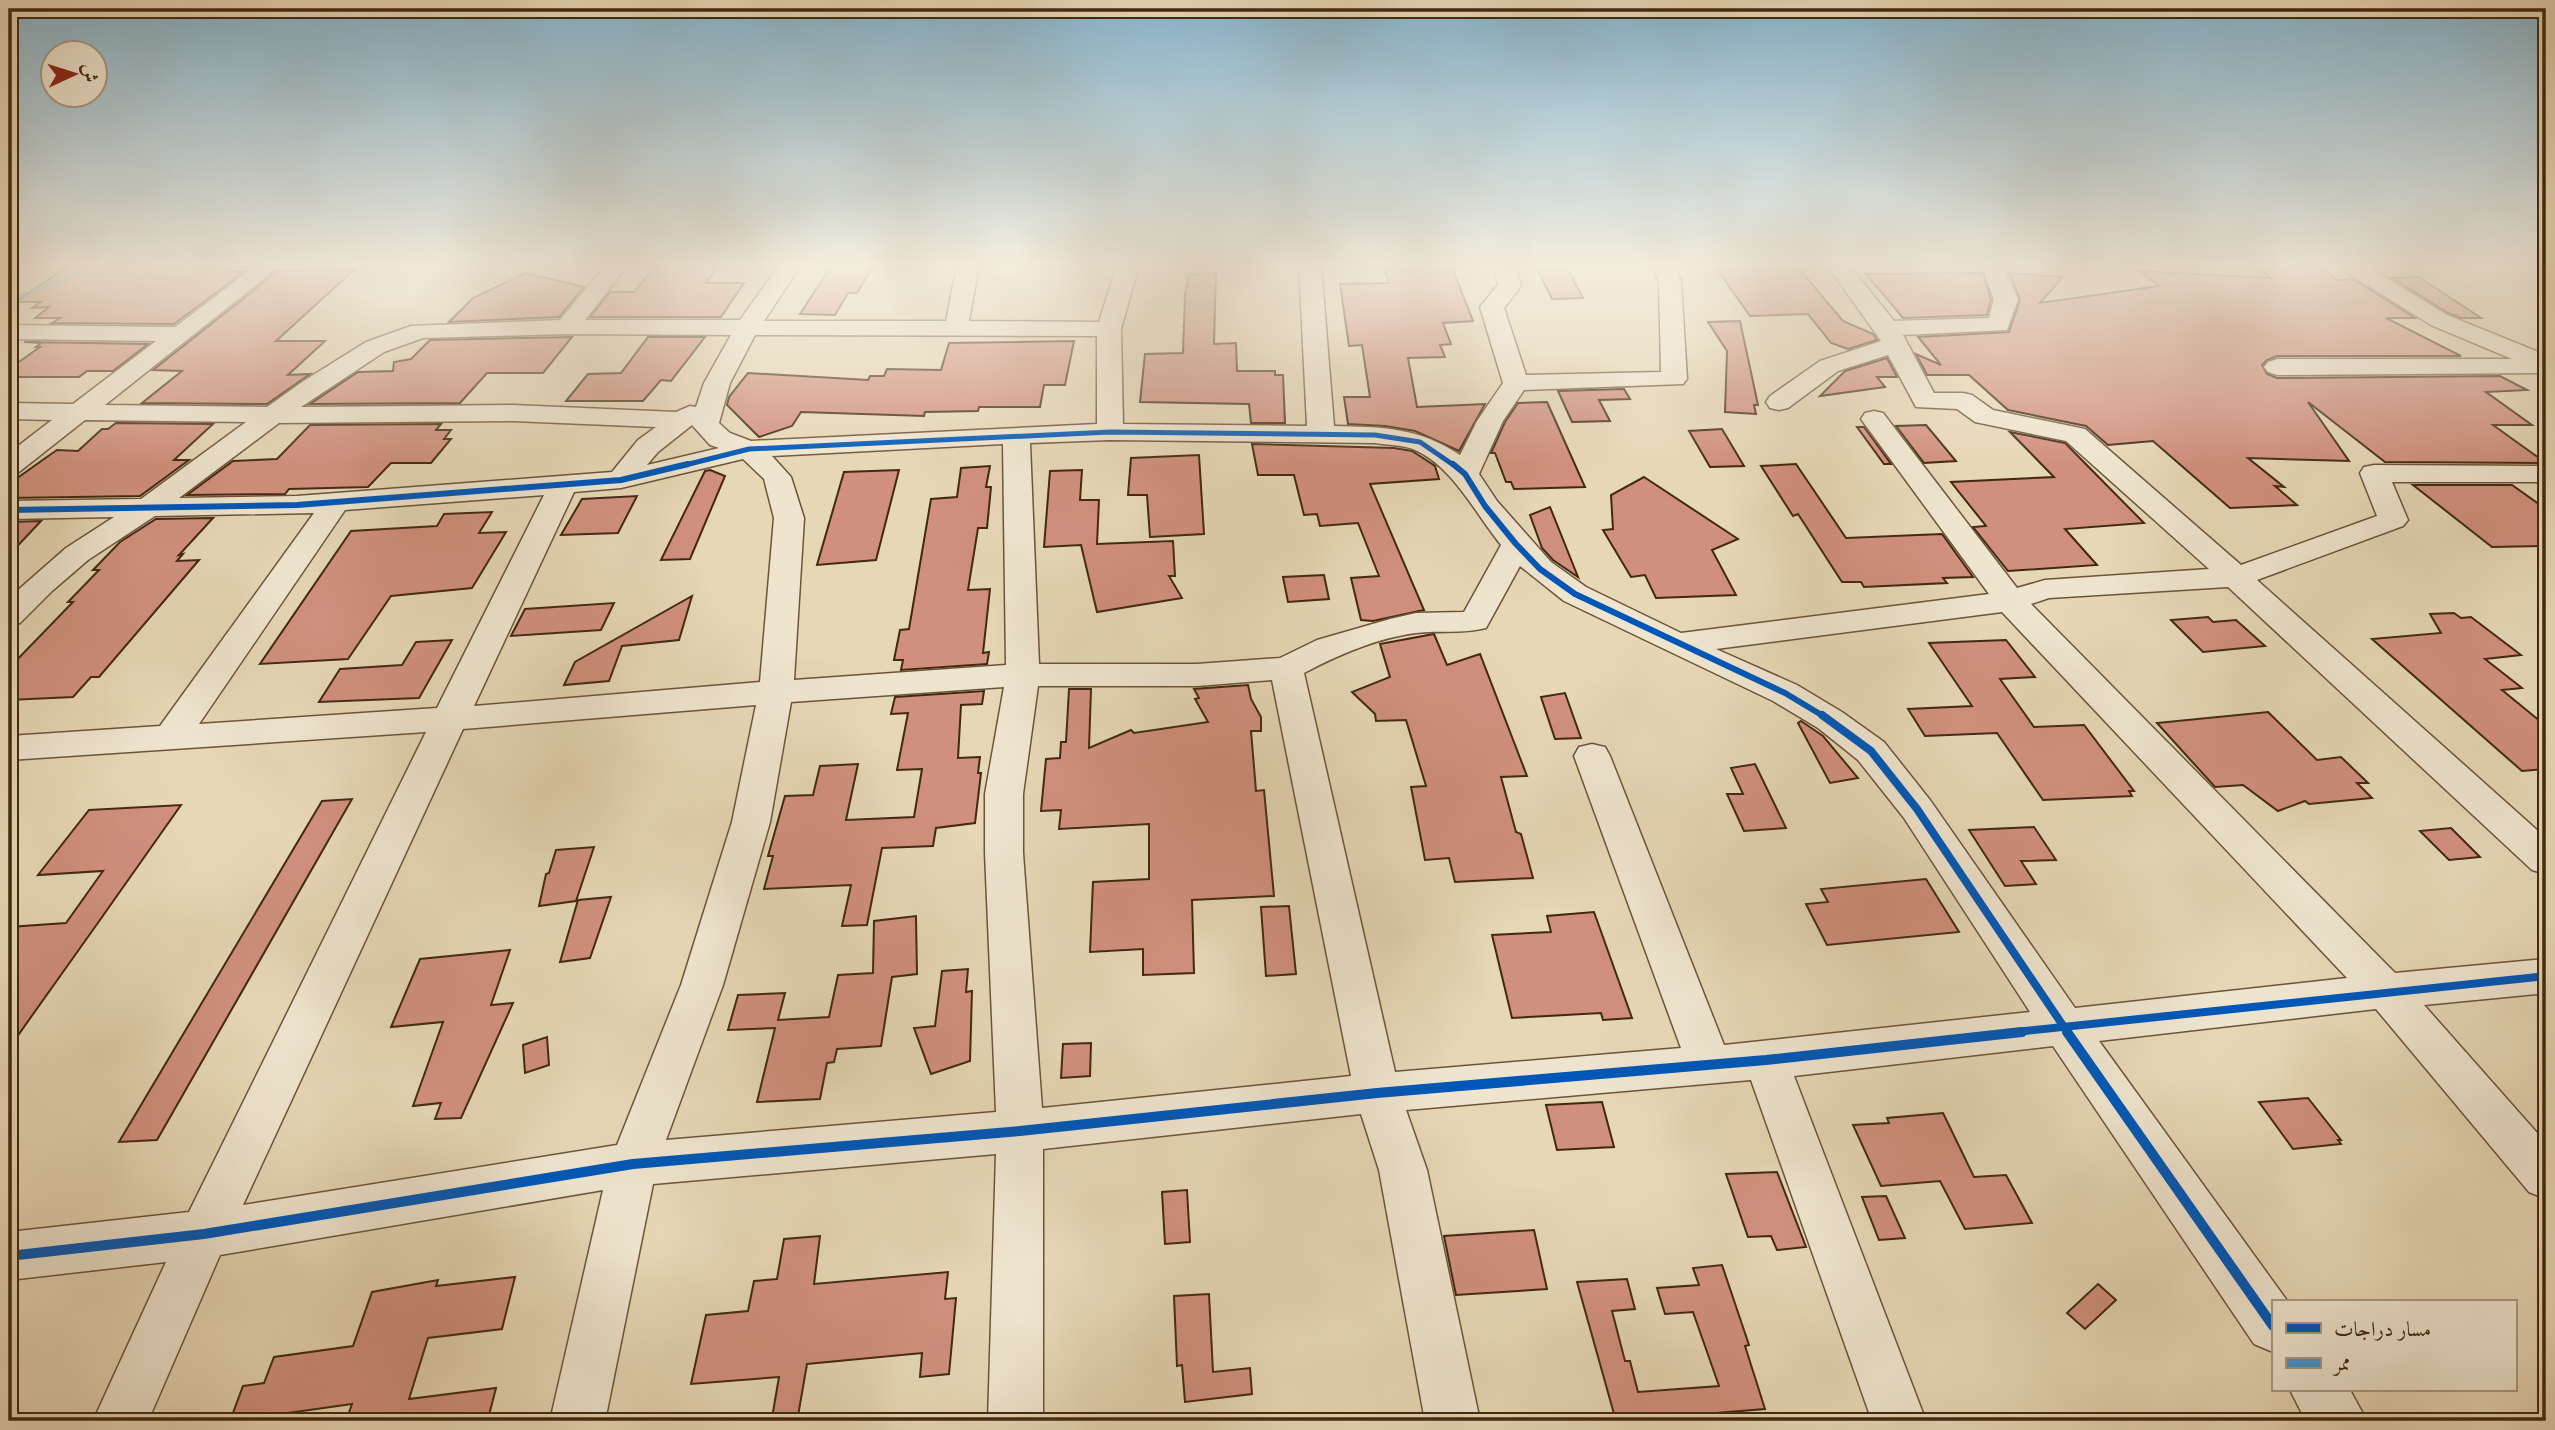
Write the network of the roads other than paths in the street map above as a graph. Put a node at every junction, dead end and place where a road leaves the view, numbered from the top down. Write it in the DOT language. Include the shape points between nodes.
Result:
graph roads {
  1 [pos="9,332"];
  2 [pos="183,332"];
  3 [pos="420,332"];
  4 [pos="745,332"];
  5 [pos="1109,332"];
  6 [pos="1314,332"];
  7 [pos="1500,332"];
  8 [pos="1672,332"];
  9 [pos="1888,332"];
  10 [pos="1933,332"];
  11 [pos="2467,332"];
  12 [pos="180,334"];
  13 [pos="1891,336"];
  14 [pos="2546,365"];
  15 [pos="2277,367"];
  16 [pos="1517,383"];
  17 [pos="1779,402"];
  18 [pos="9,411"];
  19 [pos="80,411"];
  20 [pos="693,412"];
  21 [pos="275,415"];
  22 [pos="1874,419"];
  23 [pos="1110,432"];
  24 [pos="1321,434"];
  25 [pos="1016,436"];
  26 [pos="749,449"];
  27 [pos="9,466"];
  28 [pos="1465,474"];
  29 [pos="2546,474"];
  30 [pos="621,480"];
  31 [pos="561,484"];
  32 [pos="336,503"];
  33 [pos="146,509"];
  34 [pos="9,510"];
  35 [pos="1516,544"];
  36 [pos="2236,577"];
  37 [pos="2010,601"];
  38 [pos="9,616"];
  39 [pos="1680,643"];
  40 [pos="1286,668"];
  41 [pos="1023,675"];
  42 [pos="776,692"];
  43 [pos="450,719"];
  44 [pos="171,737"];
  45 [pos="9,748"];
  46 [pos="1592,756"];
  47 [pos="2546,860"];
  48 [pos="2546,976"];
  49 [pos="2385,990"];
  50 [pos="2063,1026"];
  51 [pos="1766,1060"];
  52 [pos="1710,1065"];
  53 [pos="1377,1093"];
  54 [pos="1020,1131"];
  55 [pos="633,1164"];
  56 [pos="2546,1177"];
  57 [pos="204,1234"];
  58 [pos="9,1256"];
  59 [pos="2272,1325"];
  60 [pos="2318,1392"];
  61 [pos="120,1421"];
  62 [pos="578,1421"];
  63 [pos="1016,1421"];
  64 [pos="1453,1421"];
  65 [pos="1899,1421"];
  66 [pos="2339,1421"];
  1 -- 12 [label="street"];
  2 -- 12 [label="street"];
  3 -- 21 [label="street" via="396,338 352,360"];
  4 -- 20 [label="street"];
  5 -- 23 [label="street"];
  6 -- 24 [label="street"];
  7 -- 16 [label="street"];
  8 -- 16 [label="street" via="1674,379"];
  9 -- 13 [label="street"];
  10 -- 13 [label="street"];
  11 -- 14 [label="street"];
  12 -- 19 [label="street"];
  13 -- 17 [label="street" via="1829,366"];
  13 -- 36 [label="street" via="1925,401 1963,401 1984,416 2075,435"];
  14 -- 15 [label="street"];
  16 -- 28 [label="street" via="1490,421"];
  18 -- 19 [label="street"];
  19 -- 21 [label="street"];
  19 -- 27 [label="street"];
  20 -- 21 [label="street"];
  20 -- 26 [label="street" via="720,439"];
  20 -- 30 [label="street" via="648,446"];
  21 -- 33 [label="street"];
  22 -- 37 [label="street"];
  23 -- 24 [label="street"];
  23 -- 25 [label="street"];
  24 -- 28 [label="street" via="1420,442"];
  25 -- 26 [label="street"];
  25 -- 41 [label="street"];
  26 -- 30 [label="street"];
  26 -- 42 [label="street" via="777,477 789,518"];
  28 -- 35 [label="street"];
  29 -- 36 [label="street" via="2374,473 2393,520"];
  30 -- 31 [label="street"];
  31 -- 32 [label="street"];
  31 -- 43 [label="street"];
  32 -- 33 [label="street"];
  32 -- 44 [label="street"];
  33 -- 34 [label="street"];
  33 -- 38 [label="street" via="76,554"];
  35 -- 39 [label="street" via="1540,569 1575,594"];
  35 -- 40 [label="street" via="1475,621 1416,623 1390,629 1329,647"];
  36 -- 37 [label="street" via="2045,589"];
  36 -- 47 [label="street"];
  37 -- 39 [label="street"];
  37 -- 49 [label="street"];
  39 -- 50 [label="street" via="1785,693 1871,751 1917,809"];
  40 -- 41 [label="street" via="1197,675"];
  40 -- 53 [label="street"];
  41 -- 42 [label="street"];
  41 -- 54 [label="street" via="1004,794"];
  42 -- 43 [label="street"];
  42 -- 55 [label="street" via="751,822 702,985"];
  43 -- 44 [label="street"];
  43 -- 57 [label="street"];
  44 -- 45 [label="street"];
  46 -- 52 [label="street"];
  48 -- 49 [label="street"];
  49 -- 50 [label="street"];
  49 -- 56 [label="street"];
  50 -- 51 [label="street"];
  50 -- 59 [label="street"];
  51 -- 52 [label="street"];
  51 -- 65 [label="street"];
  52 -- 53 [label="street"];
  53 -- 54 [label="street"];
  53 -- 64 [label="street" via="1403,1170"];
  54 -- 55 [label="street"];
  54 -- 63 [label="street"];
  55 -- 57 [label="street"];
  55 -- 62 [label="street"];
  57 -- 58 [label="street"];
  57 -- 61 [label="street"];
  60 -- 66 [label="street"];
}
